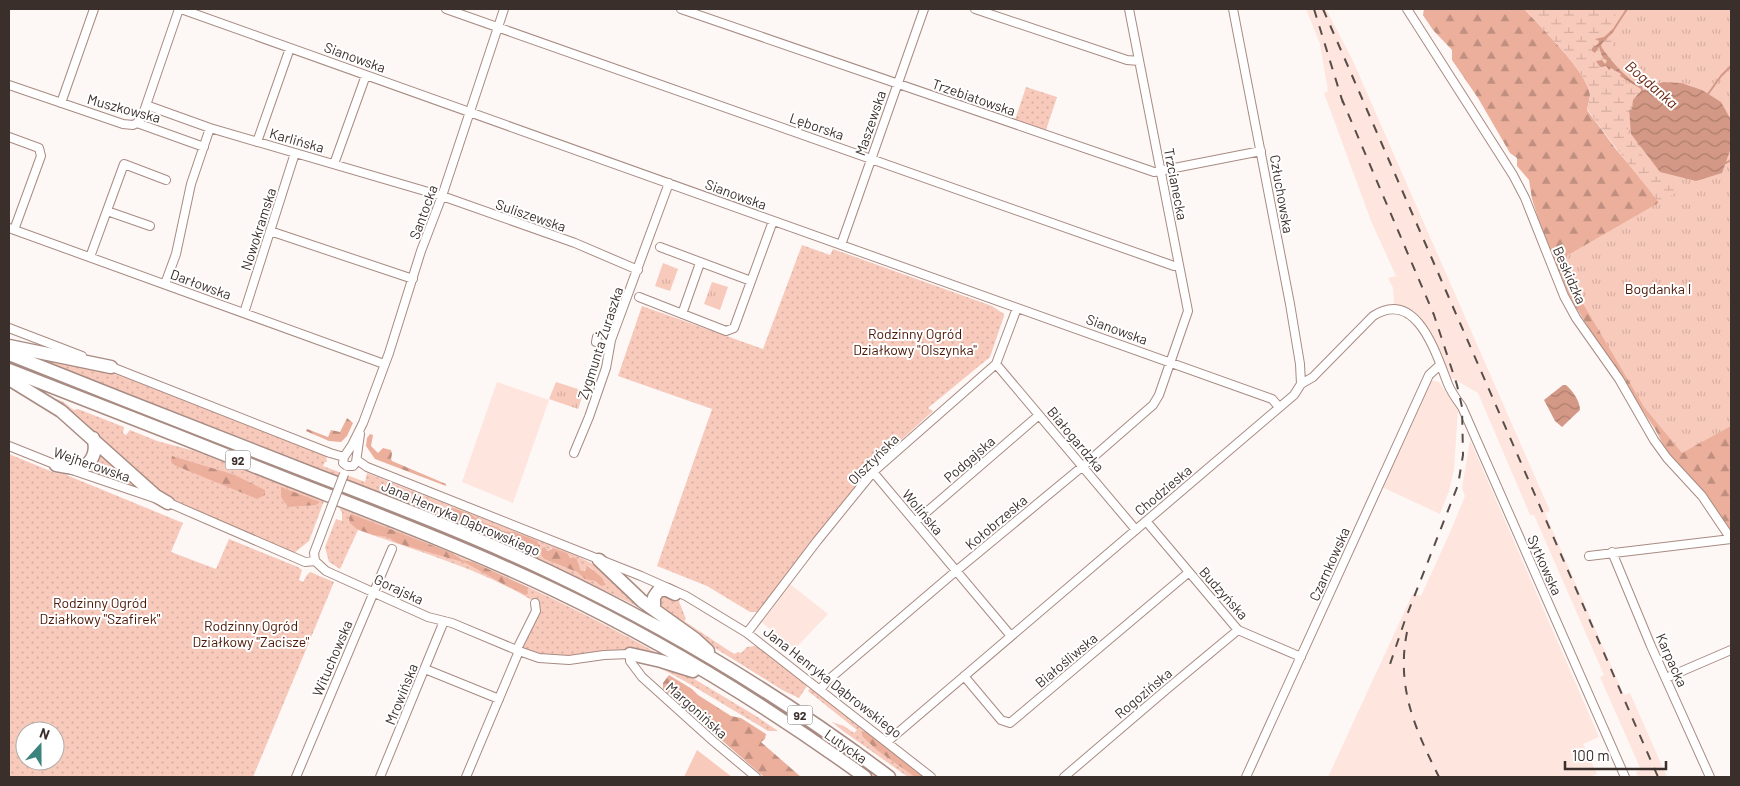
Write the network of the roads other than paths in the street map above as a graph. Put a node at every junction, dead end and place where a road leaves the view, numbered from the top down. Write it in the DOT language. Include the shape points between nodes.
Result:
graph roads {
  1 [pos="94,9"];
  2 [pos="180,9"];
  3 [pos="446,9"];
  4 [pos="504,9"];
  5 [pos="682,9"];
  6 [pos="924,9"];
  7 [pos="975,9"];
  8 [pos="1129,9"];
  9 [pos="1233,9"];
  10 [pos="1407,9"];
  11 [pos="498,27"];
  12 [pos="290,48"];
  13 [pos="1139,61"];
  14 [pos="366,75"];
  15 [pos="897,83"];
  16 [pos="9,85"];
  17 [pos="61,103"];
  18 [pos="146,105"];
  19 [pos="470,112"];
  20 [pos="137,123"];
  21 [pos="210,128"];
  22 [pos="9,137"];
  23 [pos="257,142"];
  24 [pos="204,146"];
  25 [pos="1261,151"];
  26 [pos="295,153"];
  27 [pos="871,158"];
  28 [pos="334,164"];
  29 [pos="1161,171"];
  30 [pos="166,180"];
  31 [pos="669,183"];
  32 [pos="442,196"];
  33 [pos="107,211"];
  34 [pos="774,220"];
  35 [pos="150,226"];
  36 [pos="11,229"];
  37 [pos="270,231"];
  38 [pos="841,245"];
  39 [pos="660,247"];
  40 [pos="90,257"];
  41 [pos="700,263"];
  42 [pos="1179,266"];
  43 [pos="638,270"];
  44 [pos="413,279"];
  45 [pos="751,281"];
  46 [pos="165,284"];
  47 [pos="639,297"];
  48 [pos="1017,308"];
  49 [pos="244,313"];
  50 [pos="682,314"];
  51 [pos="9,328"];
  52 [pos="597,337"];
  53 [pos="611,340"];
  54 [pos="9,346"];
  55 [pos="9,354"];
  56 [pos="1170,362"];
  57 [pos="384,364"];
  58 [pos="996,364"];
  59 [pos="1440,365"];
  60 [pos="111,367"];
  61 [pos="9,370"];
  62 [pos="9,379"];
  63 [pos="1301,384"];
  64 [pos="1279,407"];
  65 [pos="1039,415"];
  66 [pos="363,423"];
  67 [pos="93,438"];
  68 [pos="9,446"];
  69 [pos="574,453"];
  70 [pos="345,455"];
  71 [pos="357,459"];
  72 [pos="56,465"];
  73 [pos="1083,466"];
  74 [pos="346,470"];
  75 [pos="873,472"];
  76 [pos="168,503"];
  77 [pos="1146,521"];
  78 [pos="915,522"];
  79 [pos="1136,530"];
  80 [pos="1731,539"];
  81 [pos="392,549"];
  82 [pos="1612,552"];
  83 [pos="1588,556"];
  84 [pos="599,560"];
  85 [pos="315,561"];
  86 [pos="956,571"];
  87 [pos="1188,573"];
  88 [pos="374,592"];
  89 [pos="676,594"];
  90 [pos="535,603"];
  91 [pos="654,609"];
  92 [pos="444,621"];
  93 [pos="1238,630"];
  94 [pos="747,633"];
  95 [pos="1011,636"];
  96 [pos="519,648"];
  97 [pos="1731,650"];
  98 [pos="630,654"];
  99 [pos="1300,658"];
  100 [pos="724,666"];
  101 [pos="425,668"];
  102 [pos="964,676"];
  103 [pos="1666,678"];
  104 [pos="717,679"];
  105 [pos="820,690"];
  106 [pos="498,699"];
  107 [pos="811,739"];
  108 [pos="886,742"];
  109 [pos="874,766"];
  110 [pos="296,777"];
  111 [pos="380,777"];
  112 [pos="466,777"];
  113 [pos="756,777"];
  114 [pos="854,777"];
  115 [pos="865,777"];
  116 [pos="889,777"];
  117 [pos="896,777"];
  118 [pos="931,777"];
  119 [pos="1064,777"];
  120 [pos="1246,777"];
  121 [pos="1626,777"];
  122 [pos="1710,777"];
  1 -- 17 [label="street"];
  2 -- 12 [label="street, Sianowska"];
  2 -- 18 [label="street"];
  3 -- 11 [label="street, Lęborska"];
  4 -- 11 [label="street, Santocka"];
  5 -- 15 [label="street, Trzebiatowska"];
  6 -- 15 [label="street, Maszewska"];
  7 -- 13 [label="street" via="1127,60"];
  8 -- 13 [label="street, Trzcianecka"];
  9 -- 25 [label="street, Człuchowska"];
  10 -- 80 [label="street, Beskidzka" via="1514,175 1576,318 1619,379 1654,440 1702,496"];
  11 -- 19 [label="street, Santocka"];
  11 -- 27 [label="street, Lęborska"];
  12 -- 14 [label="street, Sianowska"];
  12 -- 23 [label="street"];
  13 -- 29 [label="street, Trzcianecka"];
  14 -- 19 [label="street, Sianowska"];
  14 -- 28 [label="street"];
  15 -- 27 [label="street, Maszewska"];
  15 -- 29 [label="street, Trzebiatowska" via="1154,172"];
  16 -- 17 [label="street, Muszkowska"];
  17 -- 20 [label="street, Muszkowska" via="123,124"];
  18 -- 20 [label="street"];
  18 -- 21 [label="street, Karlińska"];
  19 -- 31 [label="street, Sianowska"];
  19 -- 32 [label="street, Santocka"];
  20 -- 24 [label="street, Muszkowska"];
  21 -- 23 [label="street, Karlińska"];
  21 -- 24 [label="street"];
  22 -- 36 [label="street" via="39,148 40,156"];
  23 -- 26 [label="street, Karlińska"];
  24 -- 46 [label="street"];
  25 -- 29 [label="street, Trzebiatowska"];
  25 -- 63 [label="street, Człuchowska"];
  26 -- 28 [label="street, Karlińska"];
  26 -- 37 [label="street, Nowokramska"];
  27 -- 38 [label="street, Maszewska"];
  27 -- 42 [label="street, Lęborska"];
  28 -- 32 [label="street, Karlińska"];
  29 -- 42 [label="street, Trzcianecka"];
  30 -- 33 [label="street" via="124,164"];
  31 -- 34 [label="street, Sianowska"];
  31 -- 43 [label="street, Zygmunta Żuraszka"];
  32 -- 43 [label="street, Suliszewska" via="574,243"];
  32 -- 44 [label="street, Santocka"];
  33 -- 35 [label="street"];
  33 -- 40 [label="street"];
  34 -- 38 [label="street, Sianowska"];
  34 -- 45 [label="street"];
  36 -- 40 [label="street, Darłowska"];
  37 -- 44 [label="street"];
  37 -- 49 [label="street, Nowokramska"];
  38 -- 48 [label="street, Sianowska"];
  39 -- 41 [label="street"];
  40 -- 46 [label="street, Darłowska"];
  41 -- 45 [label="street"];
  41 -- 50 [label="street"];
  42 -- 56 [label="street, Trzcianecka" via="1188,311"];
  43 -- 53 [label="street, Zygmunta Żuraszka"];
  44 -- 57 [label="street, Santocka"];
  45 -- 50 [label="street" via="734,328 730,330"];
  46 -- 49 [label="street, Darłowska"];
  47 -- 50 [label="street"];
  48 -- 56 [label="street, Sianowska"];
  48 -- 58 [label="street, Olsztyńska"];
  49 -- 57 [label="street, Darłowska"];
  51 -- 60 [label="street"];
  52 -- 53 [label="street" via="596,342 603,344"];
  53 -- 69 [label="street, Zygmunta Żuraszka" via="606,368"];
  54 -- 60 [label="main road"];
  55 -- 100 [label="main road, Jana Henryka Dąbrowskiego / 92" via="499,549 609,602"];
  56 -- 64 [label="street, Sianowska" via="1272,399"];
  56 -- 73 [label="street, Kołobrzeska" via="1156,402"];
  57 -- 66 [label="street, Santocka"];
  58 -- 65 [label="street, Białogardzka"];
  58 -- 75 [label="street, Olsztyńska"];
  59 -- 63 [label="street, Chodzieska" via="1418,322 1406,312 1391,309 1373,316 1313,377"];
  59 -- 99 [label="street, Czarnkowska" via="1429,375"];
  59 -- 121 [label="street, Sytkowska" via="1472,428"];
  60 -- 70 [label="street" via="321,450"];
  61 -- 104 [label="main road, Jana Henryka Dąbrowskiego / 92" via="467,550 580,603"];
  62 -- 67 [label="main road" via="56,407"];
  63 -- 64 [label="street, Chodzieska" via="1294,395"];
  64 -- 77 [label="street, Chodzieska"];
  65 -- 73 [label="street, Białogardzka"];
  65 -- 78 [label="street, Podgajska"];
  66 -- 70 [label="street, Santocka"];
  66 -- 71 [label="street, Santocka"];
  67 -- 72 [label="main road" via="95,452 88,463 76,468"];
  67 -- 76 [label="main road" via="156,496"];
  68 -- 72 [label="street, Wejherowska"];
  70 -- 71 [label="street, Jana Henryka Dąbrowskiego" via="352,453"];
  70 -- 74 [label="street" via="343,463"];
  71 -- 74 [label="street"];
  71 -- 84 [label="street, Jana Henryka Dąbrowskiego" via="367,467"];
  72 -- 76 [label="street, Wejherowska"];
  73 -- 79 [label="street, Białogardzka"];
  73 -- 86 [label="street, Kołobrzeska"];
  74 -- 85 [label="street, bridge" via="314,552"];
  75 -- 78 [label="street, Wolińska"];
  75 -- 94 [label="street, Olsztyńska"];
  76 -- 85 [label="street, Gorajska" via="305,562"];
  77 -- 79 [label="street, Chodzieska"];
  77 -- 87 [label="street, Budzyńska"];
  78 -- 86 [label="street, Wolińska"];
  79 -- 95 [label="street, Chodzieska"];
  80 -- 82 [label="street"];
  81 -- 88 [label="street, Wituchowska"];
  82 -- 83 [label="street"];
  82 -- 103 [label="street, Karpacka"];
  84 -- 91 [label="main road"];
  84 -- 94 [label="street, Jana Henryka Dąbrowskiego" via="658,582"];
  85 -- 88 [label="street, Gorajska" via="326,571"];
  86 -- 95 [label="street, Wolińska"];
  86 -- 105 [label="street, Kołobrzeska"];
  87 -- 93 [label="street, Budzyńska"];
  87 -- 102 [label="street, Białośliwska" via="1010,723 1002,720"];
  88 -- 92 [label="street, Gorajska"];
  88 -- 110 [label="street, Wituchowska"];
  89 -- 91 [label="main road" via="659,590 654,597"];
  90 -- 96 [label="street" via="536,611"];
  91 -- 100 [label="main road" via="695,639"];
  92 -- 96 [label="street, Gorajska"];
  92 -- 101 [label="street, Mrowińska"];
  93 -- 99 [label="street, Budzyńska"];
  93 -- 119 [label="street, Rogozińska"];
  94 -- 105 [label="street, Jana Henryka Dąbrowskiego"];
  95 -- 102 [label="street, Chodzieska"];
  96 -- 98 [label="street, Gorajska" via="539,658 554,660"];
  96 -- 106 [label="street"];
  97 -- 103 [label="street"];
  98 -- 104 [label="main road" via="661,660"];
  98 -- 113 [label="street, Margonińska" via="630,661 647,682"];
  99 -- 120 [label="street, Czarnkowska"];
  100 -- 109 [label="main road, Jana Henryka Dąbrowskiego / 92"];
  101 -- 106 [label="street"];
  101 -- 111 [label="street, Mrowińska"];
  102 -- 108 [label="street, Chodzieska"];
  103 -- 122 [label="street, Karpacka"];
  104 -- 107 [label="main road, Jana Henryka Dąbrowskiego / 92"];
  105 -- 108 [label="street, Jana Henryka Dąbrowskiego"];
  106 -- 112 [label="street"];
  107 -- 114 [label="main road"];
  107 -- 115 [label="main road, Lutycka / 92"];
  108 -- 118 [label="street, Jana Henryka Dąbrowskiego"];
  109 -- 116 [label="main road, Lutycka / 92"];
  109 -- 117 [label="main road"];
}
